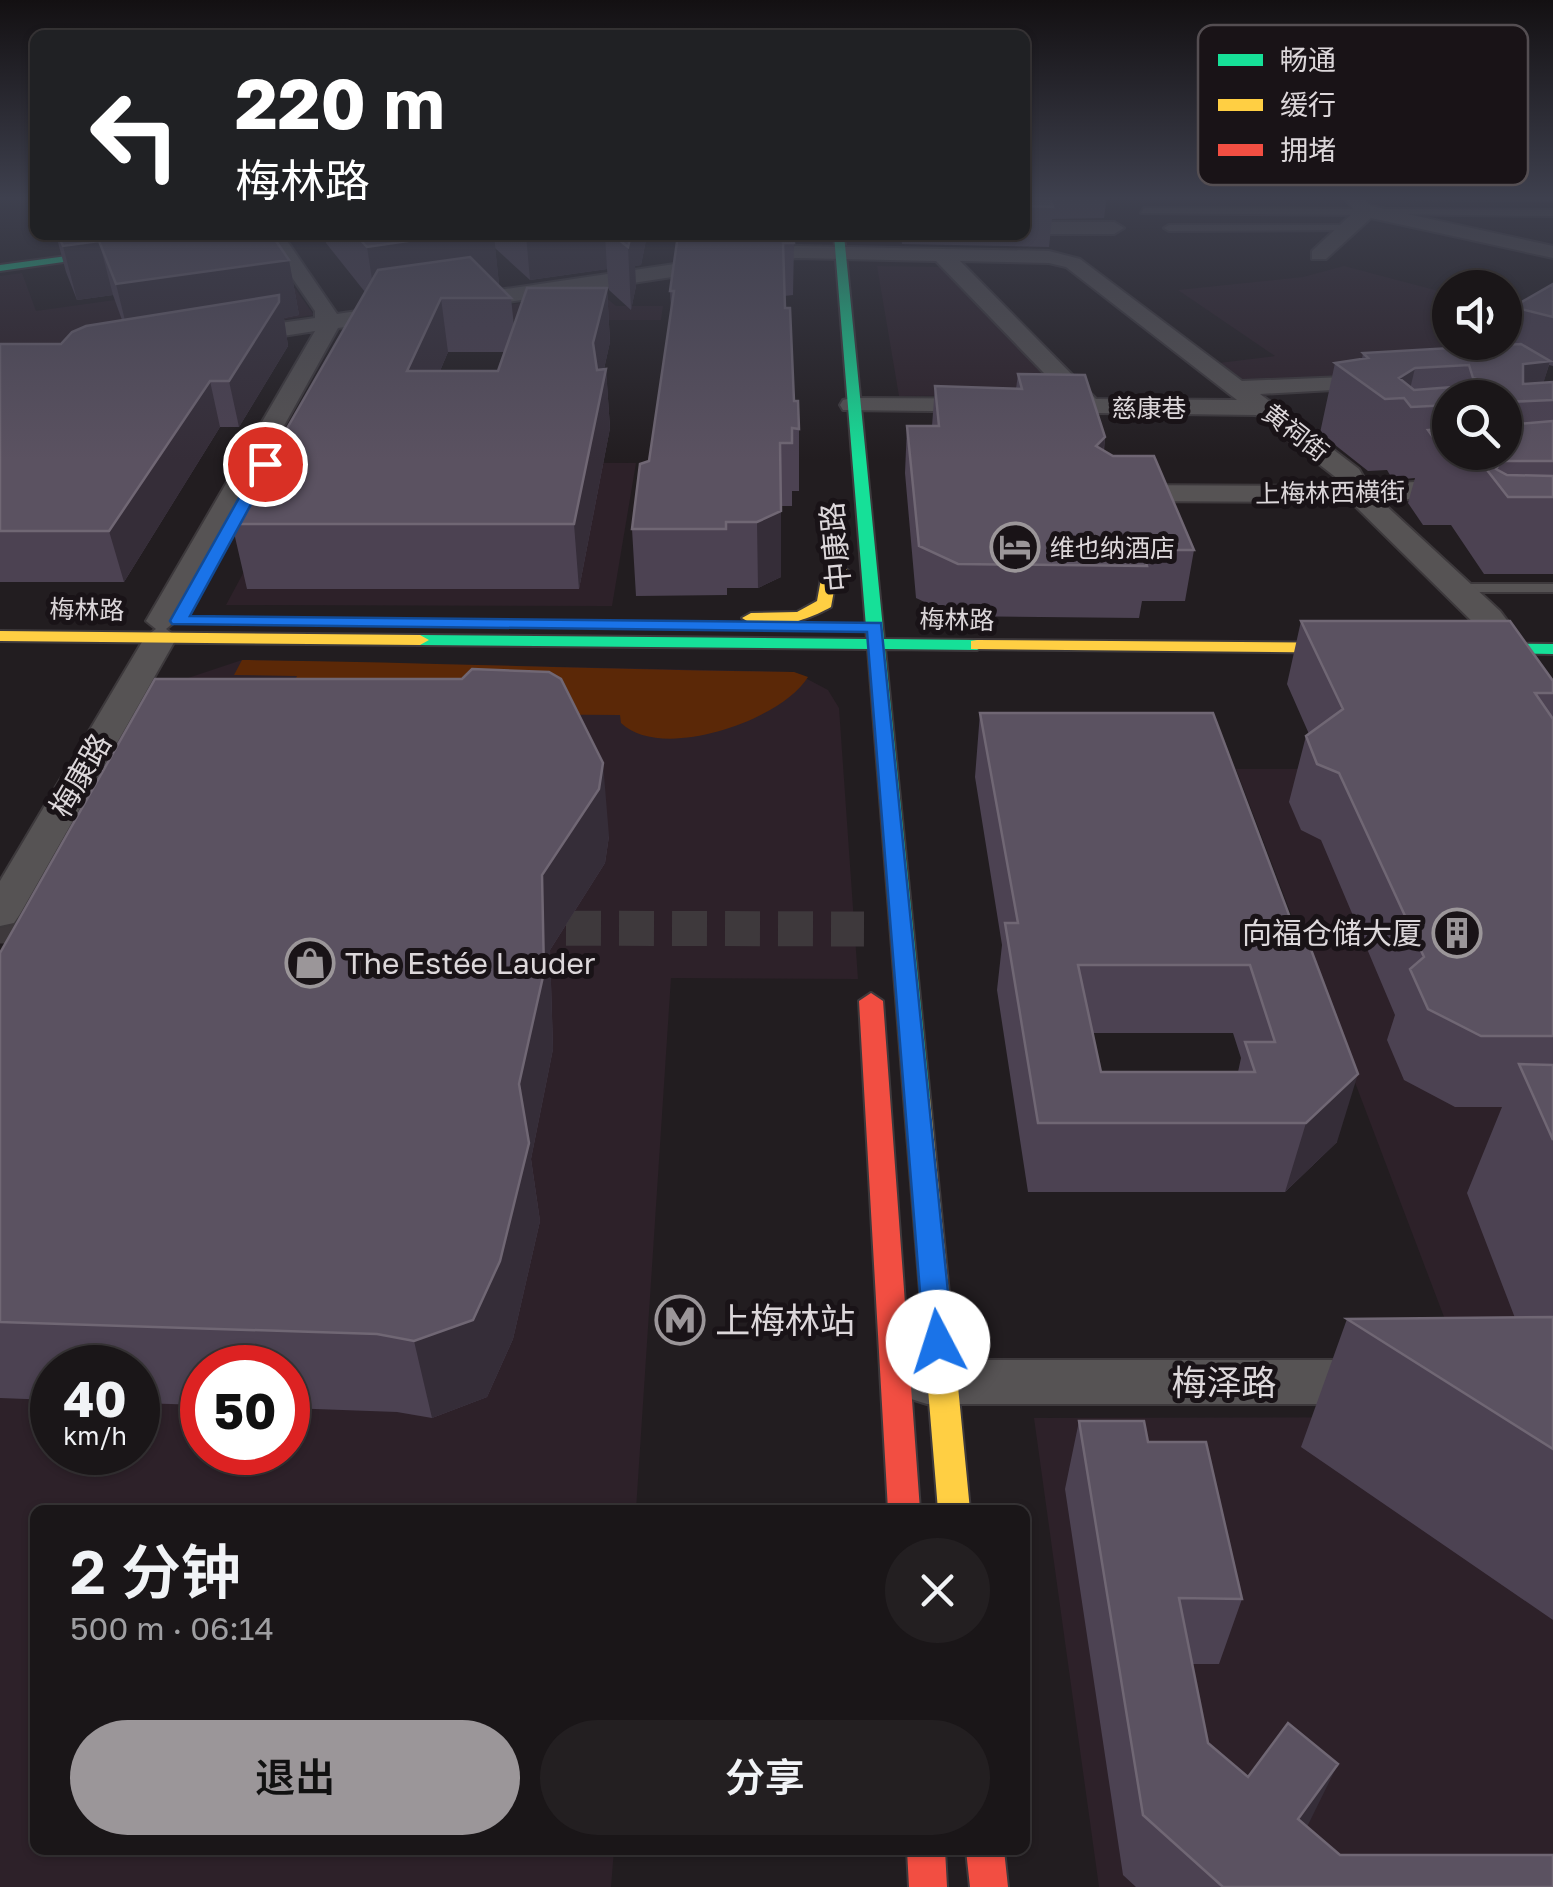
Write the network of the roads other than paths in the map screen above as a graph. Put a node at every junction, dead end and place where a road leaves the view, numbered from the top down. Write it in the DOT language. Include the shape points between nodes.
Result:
graph roads {
  1 [pos="307,284"];
  2 [pos="319,284"];
  3 [pos="517,284"];
  4 [pos="579,284"];
  5 [pos="830,284"];
  6 [pos="836,284"];
  7 [pos="970,284"];
  8 [pos="1100,284"];
  9 [pos="525,292"];
  10 [pos="334,322"];
  11 [pos="206,340"];
  12 [pos="1409,380"];
  13 [pos="829,386"];
  14 [pos="1241,388"];
  15 [pos="852,405"];
  16 [pos="1090,407"];
  17 [pos="1266,408"];
  18 [pos="1553,480"];
  19 [pos="1106,493"];
  20 [pos="1358,494"];
  21 [pos="851,567"];
  22 [pos="1459,588"];
  23 [pos="1553,588"];
  24 [pos="0,620"];
  25 [pos="951,621"];
  26 [pos="167,626"];
  27 [pos="882,628"];
  28 [pos="1553,632"];
  29 [pos="702,633"];
  30 [pos="0,636"];
  31 [pos="981,638"];
  32 [pos="1392,639"];
  33 [pos="1440,639"];
  34 [pos="1501,640"];
  35 [pos="846,643"];
  36 [pos="1553,649"];
  37 [pos="1521,676"];
  38 [pos="883,712"];
  39 [pos="0,914"];
  40 [pos="869,984"];
  41 [pos="918,1382"];
  42 [pos="1436,1382"];
  43 [pos="905,1505"];
  44 [pos="953,1505"];
  45 [pos="926,1855"];
  46 [pos="986,1855"];
  47 [pos="928,1887"];
  48 [pos="989,1887"];
  1 -- 10 [label="street"];
  2 -- 10 [label="street" via="335,307"];
  3 -- 9 [label="street"];
  4 -- 9 [label="street"];
  5 -- 13 [label="main road"];
  6 -- 15 [label="main road, 中康路"];
  7 -- 16 [label="street"];
  8 -- 14 [label="street, 黄祠街"];
  9 -- 10 [label="street"];
  10 -- 11 [label="street"];
  10 -- 26 [label="street, 梅康路"];
  12 -- 14 [label="street"];
  14 -- 17 [label="street, 黄祠街"];
  15 -- 16 [label="street, 慈康巷"];
  15 -- 21 [label="main road, 中康路"];
  16 -- 17 [label="street, 慈康巷"];
  17 -- 20 [label="street, 黄祠街" via="1350,475"];
  18 -- 20 [label="street, 上梅林西横街"];
  19 -- 20 [label="street, 上梅林西横街"];
  20 -- 22 [label="street, 黄祠街"];
  21 -- 27 [label="main road, 中康路"];
  21 -- 29 [label="main road" via="828,583 823,608"];
  21 -- 35 [label="main road, 中康路"];
  22 -- 23 [label="lane"];
  22 -- 34 [label="street, 黄祠街"];
  24 -- 26 [label="main road, 梅林路"];
  25 -- 31 [label="main road"];
  26 -- 29 [label="main road, 梅林路"];
  26 -- 30 [label="main road, 梅林路"];
  26 -- 39 [label="street, 梅康路"];
  27 -- 31 [label="main road, 梅林路"];
  27 -- 35 [label="main road, 梅林路"];
  27 -- 38 [label="main road, 中康路"];
  28 -- 34 [label="main road"];
  29 -- 35 [label="main road, 梅林路"];
  29 -- 35 [label="main road" via="748,652 828,658"];
  31 -- 32 [label="main road, 梅林路"];
  31 -- 38 [label="main road" via="896,667 898,696"];
  33 -- 34 [label="main road"];
  34 -- 36 [label="main road"];
  34 -- 37 [label="street, 黄祠街"];
  38 -- 41 [label="main road, 中康路"];
  40 -- 41 [label="main road, 中康路"];
  41 -- 42 [label="street, 梅泽路"];
  41 -- 43 [label="main road, 中康路"];
  41 -- 44 [label="main road, 中康路"];
  45 -- 47 [label="main road"];
  46 -- 48 [label="main road"];
}
